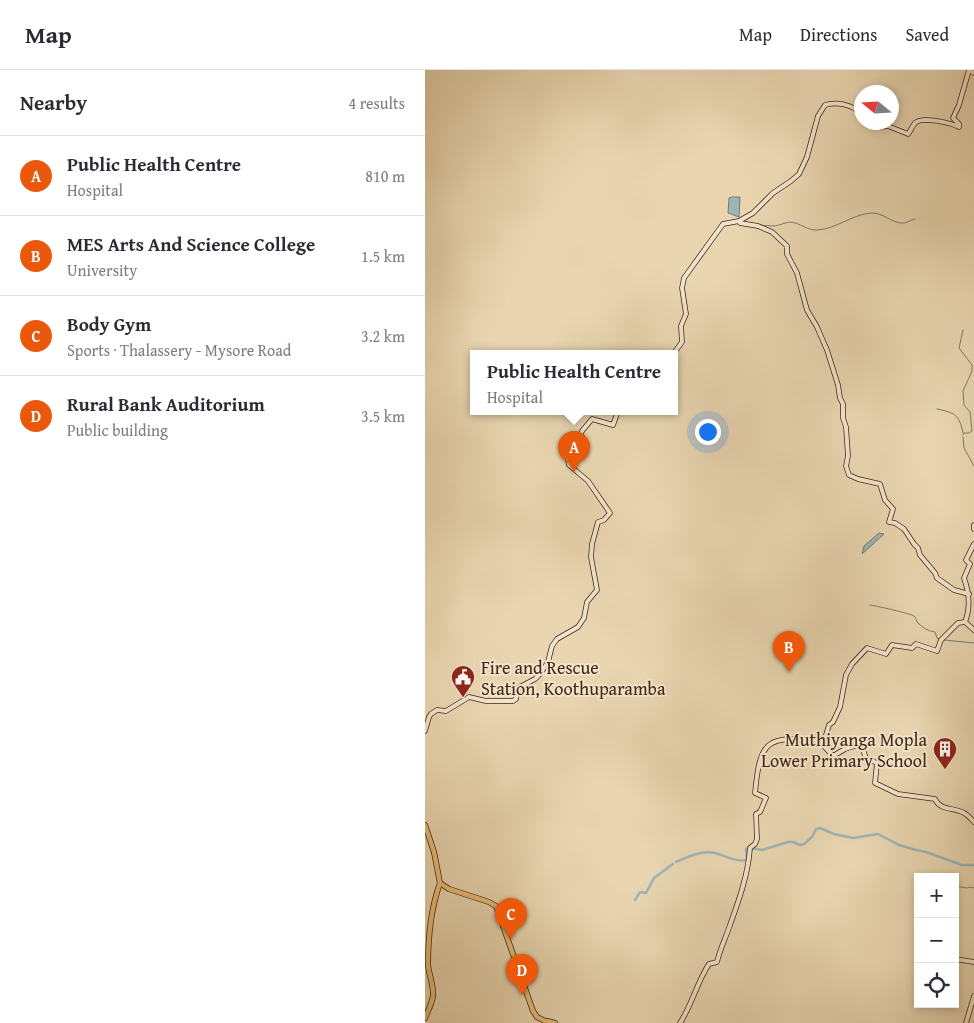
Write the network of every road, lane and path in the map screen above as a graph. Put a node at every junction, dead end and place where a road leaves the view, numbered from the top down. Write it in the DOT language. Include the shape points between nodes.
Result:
graph roads {
  1 [pos="969,70"];
  2 [pos="974,72"];
  3 [pos="854,107"];
  4 [pos="898,130"];
  5 [pos="739,221"];
  6 [pos="676,350"];
  7 [pos="617,415"];
  8 [pos="974,525"];
  9 [pos="974,529"];
  10 [pos="974,544"];
  11 [pos="969,594"];
  12 [pos="965,622"];
  13 [pos="974,630"];
  14 [pos="425,731"];
  15 [pos="820,742"];
  16 [pos="974,822"];
  17 [pos="425,825"];
  18 [pos="440,883"];
  19 [pos="959,960"];
  20 [pos="974,962"];
  21 [pos="527,995"];
  22 [pos="974,996"];
  23 [pos="425,1018"];
  24 [pos="549,1023"];
  25 [pos="555,1023"];
  26 [pos="681,1023"];
  27 [pos="965,1023"];
  1 -- 2 [label="street"];
  1 -- 4 [label="street" via="953,118 959,127 933,120 915,123 908,134"];
  3 -- 5 [label="street" via="825,105 818,116 799,174"];
  5 -- 6 [label="street" via="723,224 684,278 682,288 686,314 681,324 682,342"];
  5 -- 11 [label="street" via="772,232 787,246 807,310 827,350 838,385 846,427 849,475 880,484 885,500 893,509 889,522 904,529 937,578 954,590"];
  7 -- 14 [label="street" via="613,425 592,419 580,436 562,444 569,465 588,481 610,513 598,522 595,533 591,557 597,590 587,602 581,623 557,639 540,674 518,688 513,702 469,697 448,710 437,710 431,714"];
  8 -- 9 [label="street"];
  10 -- 11 [label="street" via="966,560 970,564 964,578"];
  11 -- 12 [label="street"];
  12 -- 13 [label="street"];
  12 -- 15 [label="street" via="958,623 941,640 937,651 916,644 913,648 892,645 886,654 867,648 846,674 840,707"];
  15 -- 16 [label="street" via="833,756 861,744 866,758 877,764 875,783 898,794 935,799 942,808 965,813"];
  15 -- 26 [label="street" via="774,740 761,758 755,793 766,798 756,814 757,839 750,848 741,894 717,962 709,964 703,972"];
  17 -- 18 [label="main road"];
  18 -- 21 [label="main road" via="496,906"];
  18 -- 23 [label="main road" via="431,917 429,946 433,997"];
  19 -- 20 [label="street"];
  21 -- 24 [label="main road" via="536,1016"];
  21 -- 25 [label="main road" via="537,1016"];
  22 -- 27 [label="street"];
}
